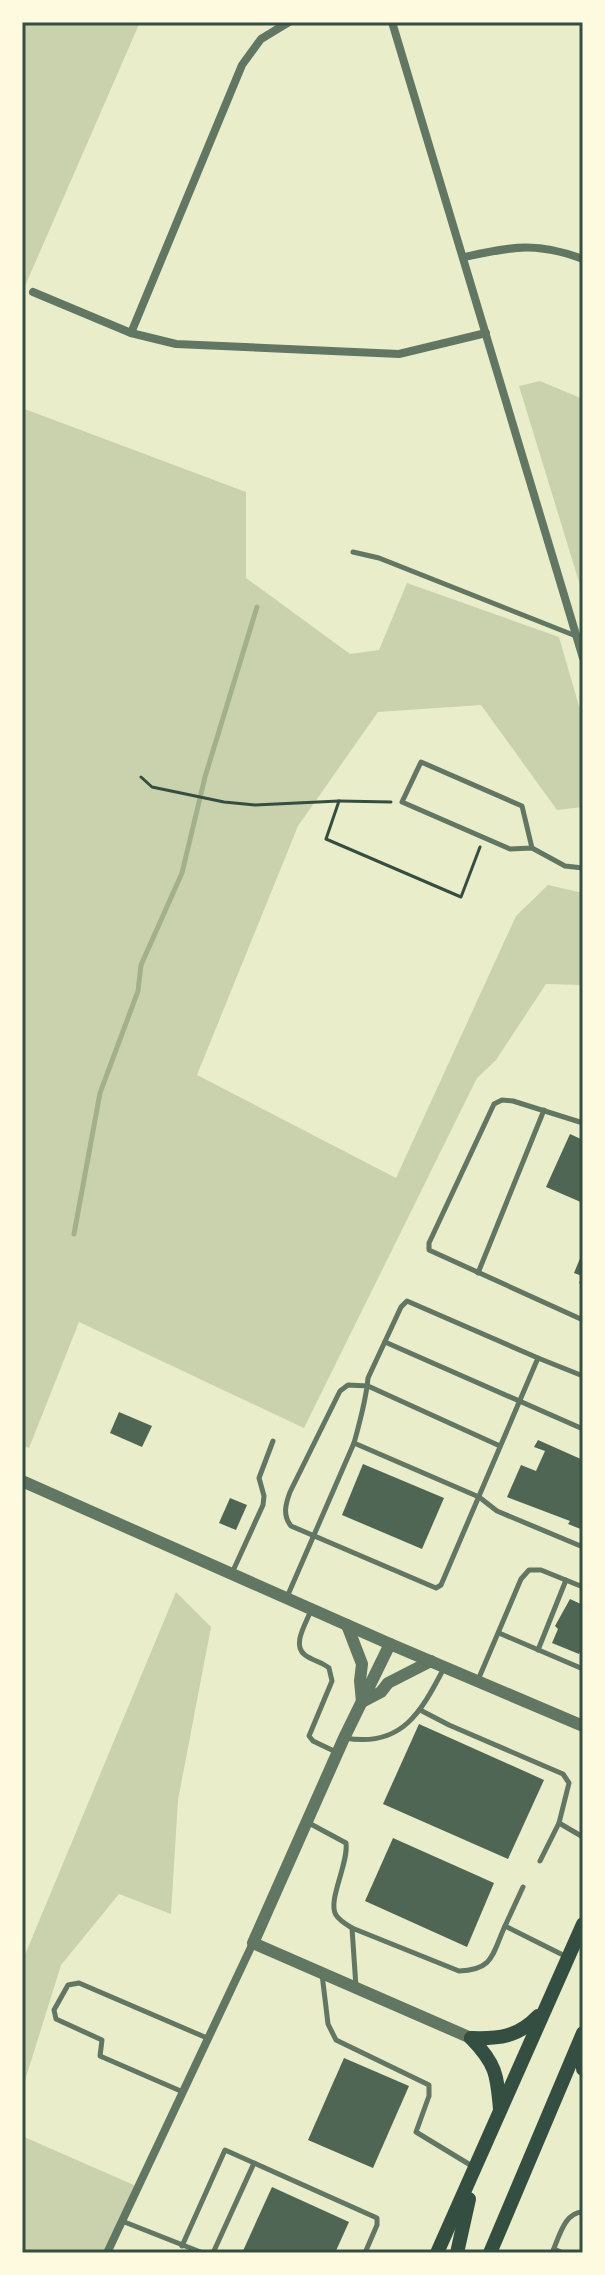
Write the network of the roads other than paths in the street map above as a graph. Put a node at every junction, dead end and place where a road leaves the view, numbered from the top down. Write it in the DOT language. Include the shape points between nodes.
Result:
graph roads {
  1 [pos="289,22"];
  2 [pos="392,22"];
  3 [pos="464,257"];
  4 [pos="583,259"];
  5 [pos="33,292"];
  6 [pos="131,333"];
  7 [pos="486,333"];
  8 [pos="353,552"];
  9 [pos="576,636"];
  10 [pos="583,658"];
  11 [pos="532,848"];
  12 [pos="583,868"];
  13 [pos="544,1110"];
  14 [pos="583,1123"];
  15 [pos="478,1273"];
  16 [pos="583,1320"];
  17 [pos="385,1342"];
  18 [pos="538,1358"];
  19 [pos="583,1376"];
  20 [pos="368,1386"];
  21 [pos="520,1401"];
  22 [pos="583,1429"];
  23 [pos="273,1441"];
  24 [pos="354,1443"];
  25 [pos="500,1446"];
  26 [pos="22,1481"];
  27 [pos="479,1497"];
  28 [pos="313,1536"];
  29 [pos="583,1547"];
  30 [pos="232,1574"];
  31 [pos="566,1580"];
  32 [pos="583,1587"];
  33 [pos="286,1598"];
  34 [pos="312,1609"];
  35 [pos="347,1625"];
  36 [pos="499,1633"];
  37 [pos="390,1644"];
  38 [pos="538,1650"];
  39 [pos="431,1661"];
  40 [pos="445,1667"];
  41 [pos="583,1669"];
  42 [pos="478,1681"];
  43 [pos="362,1702"];
  44 [pos="422,1711"];
  45 [pos="583,1726"];
  46 [pos="344,1738"];
  47 [pos="338,1753"];
  48 [pos="307,1822"];
  49 [pos="559,1823"];
  50 [pos="583,1837"];
  51 [pos="540,1861"];
  52 [pos="523,1887"];
  53 [pos="583,1924"];
  54 [pos="505,1926"];
  55 [pos="352,1928"];
  56 [pos="253,1943"];
  57 [pos="568,1957"];
  58 [pos="322,1973"];
  59 [pos="356,1988"];
  60 [pos="544,2011"];
  61 [pos="583,2033"];
  62 [pos="471,2038"];
  63 [pos="208,2039"];
  64 [pos="583,2061"];
  65 [pos="583,2069"];
  66 [pos="183,2092"];
  67 [pos="500,2113"];
  68 [pos="254,2163"];
  69 [pos="476,2168"];
  70 [pos="583,2212"];
  71 [pos="122,2221"];
  72 [pos="182,2246"];
  73 [pos="553,2251"];
  74 [pos="107,2253"];
  75 [pos="203,2253"];
  76 [pos="213,2253"];
  77 [pos="365,2253"];
  78 [pos="437,2253"];
  79 [pos="457,2253"];
  80 [pos="490,2253"];
  81 [pos="563,2253"];
  1 -- 6 [label="street" via="261,39 242,65"];
  2 -- 3 [label="street"];
  3 -- 4 [label="street" via="542,246"];
  3 -- 7 [label="street"];
  5 -- 6 [label="street"];
  6 -- 7 [label="street" via="176,344 399,354"];
  7 -- 9 [label="street"];
  8 -- 9 [label="lane"];
  9 -- 10 [label="street"];
  11 -- 11 [label="lane" via="522,806 421,762 402,802 510,849"];
  11 -- 12 [label="lane" via="565,866"];
  13 -- 14 [label="lane"];
  13 -- 15 [label="lane"];
  13 -- 15 [label="lane" via="513,1101 494,1104 429,1243 429,1250"];
  15 -- 16 [label="lane"];
  17 -- 18 [label="lane" via="407,1301"];
  17 -- 20 [label="lane"];
  17 -- 21 [label="lane"];
  18 -- 19 [label="lane"];
  18 -- 21 [label="lane"];
  20 -- 24 [label="lane"];
  20 -- 25 [label="lane"];
  20 -- 28 [label="lane" via="348,1385 340,1391 290,1492 287,1521"];
  21 -- 22 [label="lane"];
  21 -- 25 [label="lane"];
  23 -- 30 [label="lane" via="260,1473 263,1505"];
  24 -- 27 [label="lane"];
  24 -- 28 [label="lane"];
  25 -- 27 [label="lane"];
  26 -- 30 [label="street"];
  27 -- 28 [label="lane" via="436,1588"];
  27 -- 29 [label="lane" via="497,1511"];
  28 -- 33 [label="lane"];
  30 -- 33 [label="street"];
  31 -- 32 [label="lane"];
  31 -- 36 [label="lane" via="529,1570"];
  31 -- 38 [label="lane"];
  33 -- 34 [label="street"];
  34 -- 35 [label="street"];
  34 -- 47 [label="lane" via="299,1649 329,1668 332,1681 309,1736"];
  35 -- 37 [label="street"];
  35 -- 43 [label="street" via="362,1664"];
  36 -- 38 [label="lane"];
  36 -- 42 [label="lane"];
  37 -- 39 [label="street"];
  37 -- 43 [label="street"];
  38 -- 41 [label="lane"];
  39 -- 40 [label="street"];
  39 -- 43 [label="street"];
  40 -- 42 [label="street"];
  40 -- 44 [label="lane"];
  42 -- 45 [label="street"];
  43 -- 46 [label="street"];
  44 -- 46 [label="lane" via="400,1729 367,1742"];
  44 -- 49 [label="lane" via="563,1774 569,1783"];
  46 -- 47 [label="street"];
  47 -- 48 [label="street"];
  48 -- 55 [label="lane" via="346,1843 333,1906 336,1916"];
  48 -- 56 [label="street"];
  49 -- 50 [label="lane"];
  49 -- 51 [label="lane"];
  52 -- 54 [label="lane"];
  53 -- 57 [label="main road"];
  54 -- 55 [label="lane" via="486,1966 459,1971"];
  54 -- 57 [label="lane"];
  55 -- 59 [label="lane"];
  56 -- 58 [label="street"];
  56 -- 63 [label="street"];
  57 -- 60 [label="main road"];
  58 -- 59 [label="street"];
  58 -- 69 [label="lane" via="328,2024 336,2040 429,2085 416,2132"];
  59 -- 62 [label="street"];
  60 -- 62 [label="main road" via="525,2029 501,2039"];
  60 -- 67 [label="main road"];
  61 -- 80 [label="main road"];
  62 -- 67 [label="main road" via="490,2058"];
  63 -- 66 [label="street"];
  63 -- 66 [label="lane" via="79,1983 68,1985 54,2010 56,2019 102,2040 100,2056"];
  64 -- 65 [label="main road"];
  66 -- 71 [label="street"];
  67 -- 69 [label="main road"];
  68 -- 72 [label="lane" via="225,2150"];
  68 -- 76 [label="lane"];
  68 -- 77 [label="lane" via="377,2218"];
  69 -- 78 [label="main road"];
  69 -- 79 [label="main road"];
  70 -- 73 [label="lane" via="568,2217"];
  71 -- 72 [label="lane"];
  71 -- 74 [label="street"];
  72 -- 75 [label="lane"];
  73 -- 81 [label="lane"];
}
